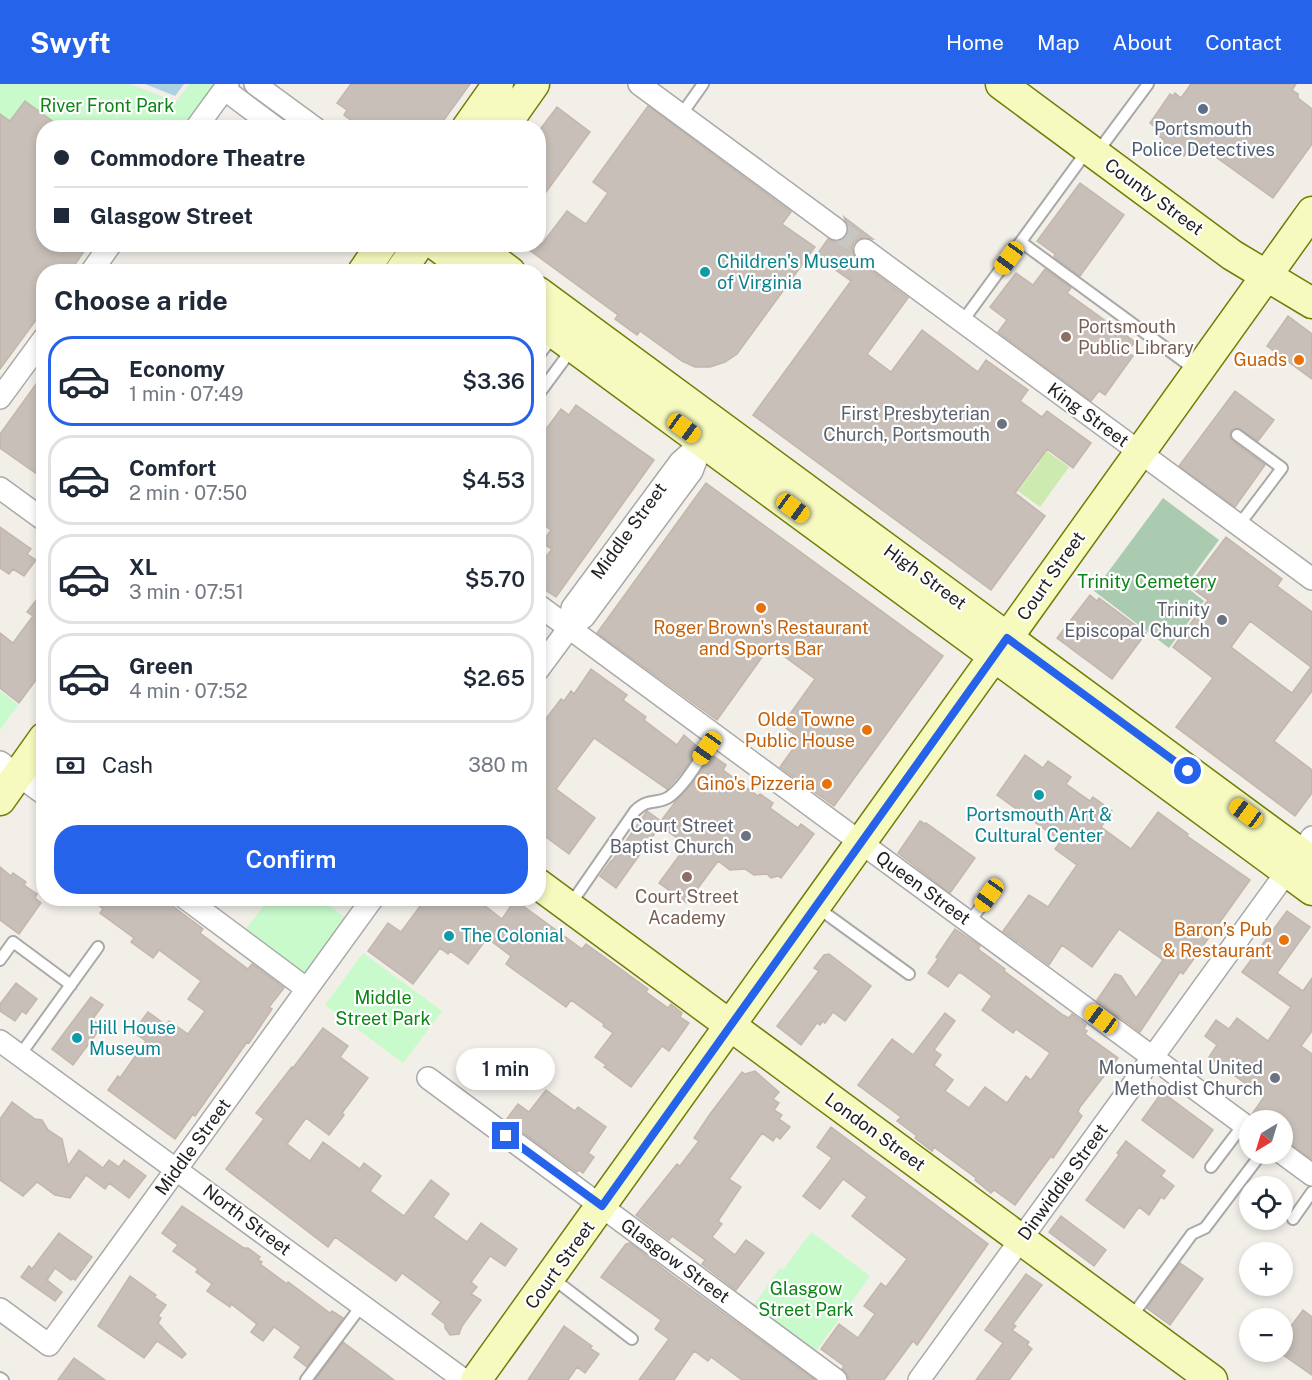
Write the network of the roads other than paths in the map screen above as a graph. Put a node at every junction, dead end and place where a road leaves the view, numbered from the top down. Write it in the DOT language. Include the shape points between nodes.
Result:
graph roads {
  1 [pos="255,84"];
  2 [pos="498,84"];
  3 [pos="534,84"];
  4 [pos="639,84"];
  5 [pos="703,84"];
  6 [pos="1001,84"];
  7 [pos="1148,84"];
  8 [pos="226,87"];
  9 [pos="681,115"];
  10 [pos="202,120"];
  11 [pos="266,120"];
  12 [pos="304,120"];
  13 [pos="473,120"];
  14 [pos="509,120"];
  15 [pos="1092,151"];
  16 [pos="1312,212"];
  17 [pos="836,229"];
  18 [pos="1021,242"];
  19 [pos="865,250"];
  20 [pos="446,252"];
  21 [pos="484,252"];
  22 [pos="461,264"];
  23 [pos="499,264"];
  24 [pos="1266,275"];
  25 [pos="546,299"];
  26 [pos="1312,303"];
  27 [pos="962,322"];
  28 [pos="552,339"];
  29 [pos="36,349"];
  30 [pos="546,363"];
  31 [pos="1197,372"];
  32 [pos="0,398"];
  33 [pos="709,432"];
  34 [pos="1237,435"];
  35 [pos="1140,452"];
  36 [pos="0,488"];
  37 [pos="36,514"];
  38 [pos="1239,525"];
  39 [pos="1312,579"];
  40 [pos="546,611"];
  41 [pos="569,628"];
  42 [pos="1001,647"];
  43 [pos="546,659"];
  44 [pos="716,736"];
  45 [pos="36,745"];
  46 [pos="9,769"];
  47 [pos="36,788"];
  48 [pos="0,800"];
  49 [pos="861,843"];
  50 [pos="1303,856"];
  51 [pos="546,890"];
  52 [pos="1312,890"];
  53 [pos="989,895"];
  54 [pos="196,906"];
  55 [pos="367,906"];
  56 [pos="569,906"];
  57 [pos="815,906"];
  58 [pos="969,922"];
  59 [pos="98,947"];
  60 [pos="0,960"];
  61 [pos="909,974"];
  62 [pos="71,985"];
  63 [pos="307,989"];
  64 [pos="730,1026"];
  65 [pos="0,1041"];
  66 [pos="20,1055"];
  67 [pos="1153,1058"];
  68 [pos="428,1078"];
  69 [pos="1239,1122"];
  70 [pos="1239,1135"];
  71 [pos="1293,1161"];
  72 [pos="1253,1164"];
  73 [pos="1211,1167"];
  74 [pos="177,1170"];
  75 [pos="1312,1175"];
  76 [pos="1312,1192"];
  77 [pos="602,1206"];
  78 [pos="1293,1219"];
  79 [pos="1021,1239"];
  80 [pos="551,1277"];
  81 [pos="362,1305"];
  82 [pos="0,1309"];
  83 [pos="1129,1319"];
  84 [pos="632,1339"];
  85 [pos="306,1380"];
  86 [pos="464,1380"];
  87 [pos="476,1380"];
  88 [pos="836,1380"];
  89 [pos="919,1380"];
  90 [pos="1212,1380"];
  1 -- 12 [label="street"];
  2 -- 13 [label="street"];
  3 -- 14 [label="street"];
  4 -- 9 [label="street"];
  5 -- 9 [label="lane"];
  6 -- 15 [label="street, County Street"];
  7 -- 15 [label="lane"];
  8 -- 10 [label="street"];
  8 -- 11 [label="street"];
  9 -- 17 [label="street"];
  15 -- 18 [label="lane"];
  15 -- 24 [label="street, County Street" via="1232,255"];
  16 -- 24 [label="street, Court Street"];
  18 -- 27 [label="lane"];
  18 -- 31 [label="lane"];
  19 -- 27 [label="street, King Street"];
  20 -- 22 [label="street"];
  21 -- 23 [label="street"];
  24 -- 26 [label="street, County Street"];
  24 -- 31 [label="street, Court Street"];
  25 -- 33 [label="street, High Street"];
  27 -- 35 [label="street, King Street"];
  28 -- 30 [label="lane"];
  28 -- 33 [label="street, High Street"];
  29 -- 32 [label="street"];
  31 -- 35 [label="street, Court Street"];
  33 -- 41 [label="street, Middle Street" via="692,471 584,617"];
  33 -- 42 [label="street, High Street"];
  34 -- 38 [label="lane" via="1282,468"];
  35 -- 38 [label="street, King Street"];
  35 -- 42 [label="street, Court Street"];
  36 -- 37 [label="street"];
  38 -- 39 [label="street, King Street"];
  40 -- 41 [label="street, Queen Street"];
  41 -- 43 [label="street, Middle Street"];
  41 -- 44 [label="street, Queen Street"];
  42 -- 49 [label="street, Court Street"];
  42 -- 50 [label="street, High Street"];
  44 -- 49 [label="street, Queen Street"];
  44 -- 56 [label="lane" via="677,791 666,800 642,803 634,811"];
  45 -- 46 [label="street"];
  46 -- 47 [label="street"];
  46 -- 48 [label="street"];
  49 -- 57 [label="street, Court Street"];
  49 -- 58 [label="street, Queen Street"];
  50 -- 52 [label="street, High Street"];
  50 -- 67 [label="street, Dinwiddie Street"];
  51 -- 56 [label="street, London Street"];
  53 -- 58 [label="lane"];
  54 -- 63 [label="street"];
  55 -- 63 [label="street, Middle Street"];
  56 -- 64 [label="street, London Street"];
  57 -- 61 [label="lane"];
  57 -- 64 [label="street, Court Street"];
  58 -- 67 [label="street, Queen Street"];
  59 -- 62 [label="lane"];
  60 -- 62 [label="lane" via="13,942"];
  62 -- 66 [label="lane"];
  63 -- 74 [label="street, Middle Street"];
  64 -- 77 [label="street, Court Street"];
  64 -- 79 [label="street, London Street"];
  65 -- 66 [label="street, North Street"];
  66 -- 74 [label="street, North Street"];
  67 -- 69 [label="street, Queen Street"];
  67 -- 79 [label="street, Dinwiddie Street"];
  68 -- 77 [label="street, Glasgow Street"];
  70 -- 73 [label="lane"];
  71 -- 75 [label="street"];
  72 -- 83 [label="lane" via="1205,1228 1192,1234"];
  74 -- 81 [label="street, North Street"];
  74 -- 82 [label="street, Middle Street" via="49,1346"];
  76 -- 78 [label="lane"];
  77 -- 80 [label="street, Court Street"];
  77 -- 88 [label="street, Glasgow Street"];
  79 -- 83 [label="street, London Street"];
  79 -- 89 [label="street, Dinwiddie Street"];
  80 -- 84 [label="lane"];
  80 -- 87 [label="street, Court Street"];
  81 -- 85 [label="lane"];
  81 -- 86 [label="street, North Street"];
  83 -- 90 [label="street, London Street"];
}
